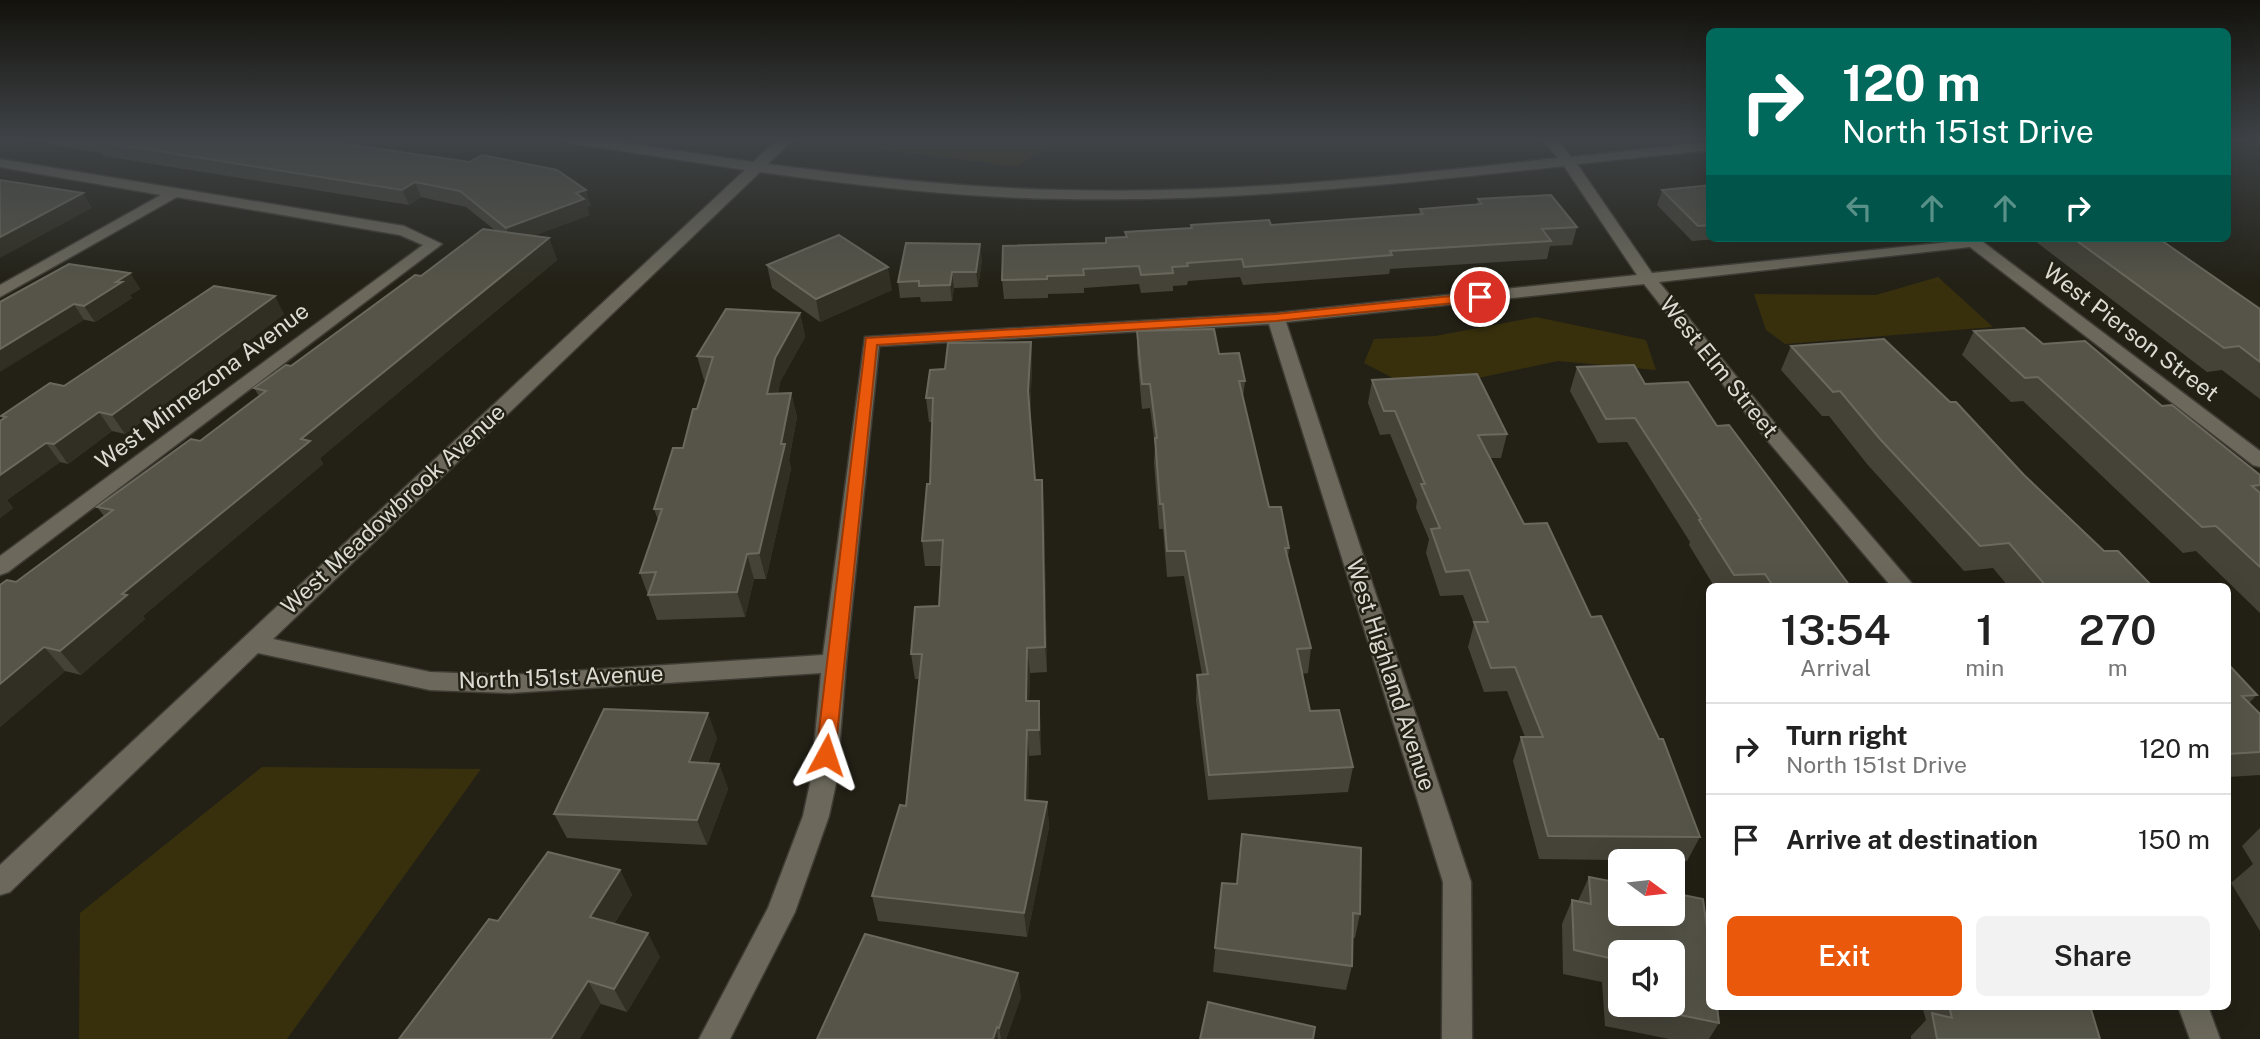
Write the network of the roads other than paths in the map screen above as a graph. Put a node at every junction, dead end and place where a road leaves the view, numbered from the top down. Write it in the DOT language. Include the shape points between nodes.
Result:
graph roads {
  1 [pos="143,186"];
  2 [pos="736,186"];
  3 [pos="925,186"];
  4 [pos="1303,186"];
  5 [pos="1587,186"];
  6 [pos="176,192"];
  7 [pos="1647,277"];
  8 [pos="0,292"];
  9 [pos="1276,317"];
  10 [pos="2260,461"];
  11 [pos="0,568"];
  12 [pos="1900,583"];
  13 [pos="250,643"];
  14 [pos="834,663"];
  15 [pos="0,883"];
  16 [pos="2194,1010"];
  17 [pos="714,1039"];
  18 [pos="1457,1039"];
  19 [pos="2205,1039"];
  1 -- 6 [label="street"];
  2 -- 13 [label="street, West Meadowbrook Avenue"];
  3 -- 4 [label="street" via="1114,195"];
  5 -- 7 [label="street, West Elm Street"];
  6 -- 8 [label="street"];
  6 -- 11 [label="street, West Minnezona Avenue" via="404,231 433,244"];
  7 -- 9 [label="street"];
  7 -- 10 [label="street, West Pierson Street" via="1973,242"];
  7 -- 12 [label="street, West Elm Street" via="1805,475"];
  9 -- 14 [label="street" via="871,341"];
  9 -- 18 [label="street, West Highland Avenue" via="1457,882"];
  13 -- 14 [label="street, North 151st Avenue" via="397,675 470,683"];
  13 -- 15 [label="street, West Meadowbrook Avenue"];
  14 -- 17 [label="street" via="824,779 802,860 781,912"];
  16 -- 19 [label="street"];
}
